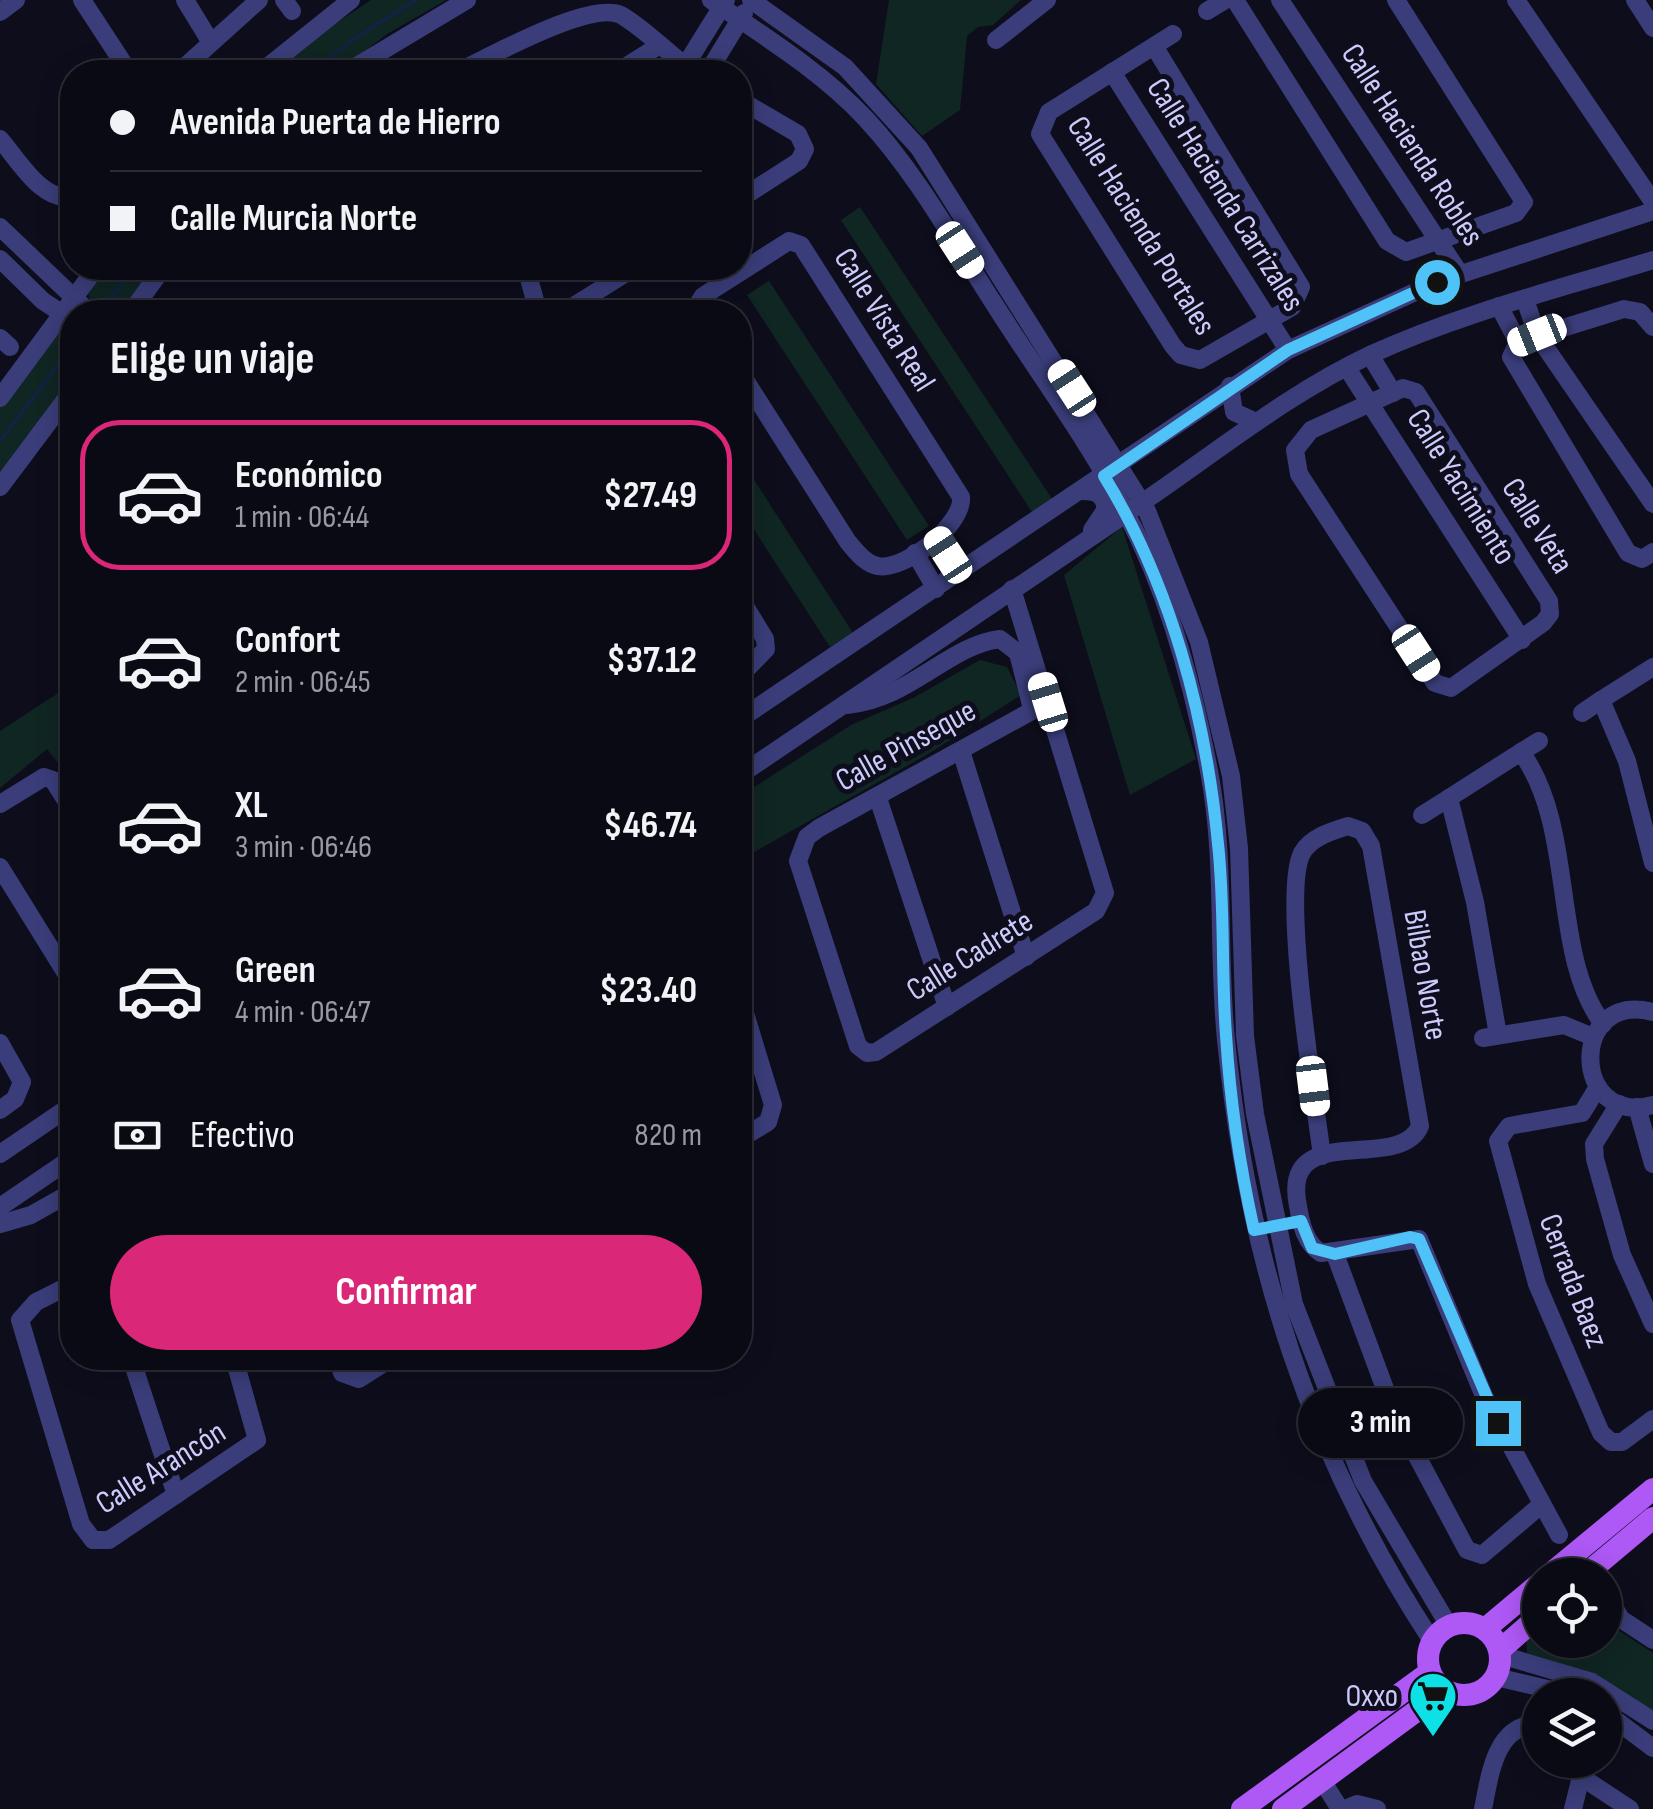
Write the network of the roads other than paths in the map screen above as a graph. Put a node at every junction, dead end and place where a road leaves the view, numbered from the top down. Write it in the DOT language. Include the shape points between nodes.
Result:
graph roads {
  1 [pos="16,0"];
  2 [pos="82,0"];
  3 [pos="185,0"];
  4 [pos="259,0"];
  5 [pos="351,0"];
  6 [pos="468,0"];
  7 [pos="752,0"];
  8 [pos="1046,0"];
  9 [pos="1225,0"];
  10 [pos="1234,0"];
  11 [pos="1280,0"];
  12 [pos="1396,0"];
  13 [pos="1516,0"];
  14 [pos="1635,0"];
  15 [pos="720,2"];
  16 [pos="1207,11"];
  17 [pos="0,12"];
  18 [pos="740,20"];
  19 [pos="1653,28"];
  20 [pos="1173,34"];
  21 [pos="996,40"];
  22 [pos="210,41"];
  23 [pos="660,45"];
  24 [pos="1154,46"];
  25 [pos="121,60"];
  26 [pos="191,60"];
  27 [pos="275,60"];
  28 [pos="367,60"];
  29 [pos="484,60"];
  30 [pos="636,60"];
  31 [pos="679,60"];
  32 [pos="694,60"];
  33 [pos="715,60"];
  34 [pos="1112,72"];
  35 [pos="752,105"];
  36 [pos="0,139"];
  37 [pos="752,191"];
  38 [pos="60,197"];
  39 [pos="1653,202"];
  40 [pos="1653,211"];
  41 [pos="0,227"];
  42 [pos="1440,242"];
  43 [pos="1417,251"];
  44 [pos="0,259"];
  45 [pos="1653,260"];
  46 [pos="752,265"];
  47 [pos="1460,274"];
  48 [pos="615,280"];
  49 [pos="728,280"];
  50 [pos="1437,282"];
  51 [pos="1525,299"];
  52 [pos="62,300"];
  53 [pos="583,300"];
  54 [pos="700,300"];
  55 [pos="1296,300"];
  56 [pos="1500,306"];
  57 [pos="60,307"];
  58 [pos="1268,320"];
  59 [pos="60,323"];
  60 [pos="1653,327"];
  61 [pos="1537,335"];
  62 [pos="1314,336"];
  63 [pos="1518,342"];
  64 [pos="1288,350"];
  65 [pos="1370,355"];
  66 [pos="1348,368"];
  67 [pos="1230,386"];
  68 [pos="752,391"];
  69 [pos="1394,393"];
  70 [pos="0,398"];
  71 [pos="1206,403"];
  72 [pos="1373,404"];
  73 [pos="60,407"];
  74 [pos="1256,422"];
  75 [pos="1232,436"];
  76 [pos="1120,464"];
  77 [pos="1104,476"];
  78 [pos="0,487"];
  79 [pos="1082,491"];
  80 [pos="1653,504"];
  81 [pos="1134,508"];
  82 [pos="937,538"];
  83 [pos="1079,545"];
  84 [pos="1653,552"];
  85 [pos="914,553"];
  86 [pos="960,573"];
  87 [pos="936,589"];
  88 [pos="1012,590"];
  89 [pos="752,618"];
  90 [pos="1522,640"];
  91 [pos="752,664"];
  92 [pos="1653,666"];
  93 [pos="752,689"];
  94 [pos="1601,700"];
  95 [pos="763,705"];
  96 [pos="842,706"];
  97 [pos="1040,706"];
  98 [pos="752,712"];
  99 [pos="1582,714"];
  100 [pos="1539,741"];
  101 [pos="961,750"];
  102 [pos="1521,752"];
  103 [pos="752,766"];
  104 [pos="60,791"];
  105 [pos="878,798"];
  106 [pos="1449,798"];
  107 [pos="0,804"];
  108 [pos="1422,815"];
  109 [pos="1653,863"];
  110 [pos="0,867"];
  111 [pos="1026,957"];
  112 [pos="60,964"];
  113 [pos="1584,998"];
  114 [pos="1650,1005"];
  115 [pos="947,1007"];
  116 [pos="1564,1025"];
  117 [pos="1598,1030"];
  118 [pos="752,1040"];
  119 [pos="0,1042"];
  120 [pos="866,1053"];
  121 [pos="1598,1087"];
  122 [pos="1636,1105"];
  123 [pos="0,1111"];
  124 [pos="60,1113"];
  125 [pos="752,1132"];
  126 [pos="19,1141"];
  127 [pos="1,1151"];
  128 [pos="1322,1156"];
  129 [pos="1653,1164"];
  130 [pos="60,1166"];
  131 [pos="60,1199"];
  132 [pos="1296,1199"];
  133 [pos="1270,1204"];
  134 [pos="0,1207"];
  135 [pos="1249,1208"];
  136 [pos="1301,1221"];
  137 [pos="0,1224"];
  138 [pos="1274,1226"];
  139 [pos="1254,1230"];
  140 [pos="1335,1254"];
  141 [pos="60,1290"];
  142 [pos="1653,1324"];
  143 [pos="134,1370"];
  144 [pos="238,1370"];
  145 [pos="341,1370"];
  146 [pos="373,1370"];
  147 [pos="1653,1419"];
  148 [pos="1653,1489"];
  149 [pos="176,1496"];
  150 [pos="1540,1505"];
  151 [pos="1653,1518"];
  152 [pos="1559,1534"];
  153 [pos="1570,1558"];
  154 [pos="1609,1558"];
  155 [pos="1522,1598"];
  156 [pos="1622,1620"];
  157 [pos="1485,1628"];
  158 [pos="1440,1634"];
  159 [pos="1522,1635"];
  160 [pos="1653,1640"];
  161 [pos="1499,1661"];
  162 [pos="1531,1678"];
  163 [pos="1438,1681"];
  164 [pos="1653,1721"];
  165 [pos="1622,1725"];
  166 [pos="1522,1726"];
  167 [pos="1653,1748"];
  168 [pos="1582,1778"];
  169 [pos="1594,1778"];
  170 [pos="1323,1782"];
  171 [pos="1296,1805"];
  172 [pos="1242,1809"];
  173 [pos="1343,1809"];
  174 [pos="1378,1809"];
  175 [pos="1483,1809"];
  176 [pos="1574,1809"];
  177 [pos="1630,1809"];
  1 -- 17 [label="street"];
  2 -- 25 [label="street"];
  3 -- 22 [label="street"];
  4 -- 22 [label="street"];
  5 -- 27 [label="street"];
  6 -- 28 [label="street"];
  7 -- 18 [label="street"];
  7 -- 76 [label="street" via="845,66 919,148"];
  8 -- 21 [label="street"];
  9 -- 16 [label="street"];
  10 -- 43 [label="street" via="1396,248"];
  11 -- 42 [label="street, Calle Hacienda Robles"];
  12 -- 42 [label="street" via="1524,202 1516,212"];
  13 -- 39 [label="street"];
  14 -- 19 [label="street"];
  15 -- 18 [label="street"];
  15 -- 32 [label="street"];
  18 -- 33 [label="street"];
  18 -- 77 [label="street" via="840,94 901,159"];
  20 -- 24 [label="street"];
  22 -- 26 [label="street"];
  23 -- 29 [label="street" via="620,14 592,11"];
  23 -- 30 [label="street"];
  23 -- 31 [label="street"];
  24 -- 34 [label="street"];
  24 -- 55 [label="street, Calle Hacienda Carrizales" via="1298,278"];
  34 -- 58 [label="street, Calle Hacienda Carrizales"];
  34 -- 58 [label="street, Calle Hacienda Portales" via="1048,112 1040,134 1163,330 1192,360 1211,356"];
  35 -- 37 [label="street" via="802,138 804,153"];
  36 -- 38 [label="street"];
  40 -- 47 [label="street"];
  41 -- 52 [label="street"];
  42 -- 43 [label="street"];
  42 -- 47 [label="street, Calle Hacienda Robles"];
  43 -- 50 [label="street, Calle Hacienda Robles"];
  44 -- 57 [label="street" via="43,301"];
  45 -- 51 [label="street"];
  46 -- 82 [label="street, Calle Vista Real" via="789,241 801,246 961,497 956,522"];
  47 -- 50 [label="street"];
  48 -- 53 [label="street"];
  49 -- 54 [label="street, Calle Vista Real"];
  50 -- 62 [label="street"];
  51 -- 56 [label="street"];
  51 -- 61 [label="street"];
  55 -- 58 [label="street"];
  55 -- 62 [label="street, Calle Hacienda Carrizales"];
  56 -- 63 [label="street"];
  56 -- 65 [label="street"];
  58 -- 64 [label="street, Calle Hacienda Carrizales"];
  59 -- 70 [label="street"];
  60 -- 61 [label="street" via="1632,308"];
  61 -- 63 [label="street"];
  61 -- 80 [label="street"];
  62 -- 64 [label="street"];
  63 -- 84 [label="street" via="1513,366 1628,553 1642,558"];
  64 -- 67 [label="street"];
  65 -- 66 [label="street"];
  65 -- 69 [label="street, Calle Yacimiento"];
  66 -- 72 [label="street, Calle Yacimiento"];
  66 -- 74 [label="street"];
  67 -- 71 [label="street"];
  67 -- 74 [label="street" via="1234,412"];
  68 -- 85 [label="street, Calle Vista Real" via="866,561 889,566"];
  69 -- 72 [label="street, Calle Veta"];
  69 -- 90 [label="street, Calle Veta" via="1416,392 1544,588 1550,614"];
  71 -- 75 [label="street" via="1228,416"];
  71 -- 76 [label="street"];
  72 -- 90 [label="street, Calle Yacimiento"];
  72 -- 90 [label="street, Calle Veta" via="1300,440 1300,474 1441,688 1451,688"];
  73 -- 78 [label="street"];
  74 -- 75 [label="street"];
  75 -- 81 [label="street"];
  76 -- 77 [label="street"];
  76 -- 81 [label="street"];
  77 -- 79 [label="street"];
  77 -- 81 [label="street"];
  79 -- 83 [label="street" via="1100,494 1106,509"];
  79 -- 86 [label="street"];
  81 -- 83 [label="street"];
  81 -- 133 [label="street" via="1199,642 1230,776 1245,1036"];
  81 -- 135 [label="street" via="1180,651 1210,777 1226,1036"];
  82 -- 85 [label="street, Calle Vista Real"];
  82 -- 86 [label="street"];
  83 -- 88 [label="street"];
  85 -- 87 [label="street"];
  86 -- 87 [label="street"];
  87 -- 95 [label="street"];
  88 -- 96 [label="street"];
  88 -- 97 [label="street"];
  89 -- 91 [label="street" via="766,649"];
  92 -- 94 [label="street"];
  93 -- 95 [label="street"];
  94 -- 99 [label="street"];
  94 -- 109 [label="street" via="1627,761"];
  95 -- 98 [label="street"];
  96 -- 97 [label="street" via="886,697 1000,639 1018,653"];
  96 -- 103 [label="street"];
  97 -- 101 [label="street, Calle Pinseque"];
  97 -- 111 [label="street, Calle Cadrete" via="1105,893 1102,903"];
  100 -- 102 [label="street"];
  101 -- 105 [label="street, Calle Pinseque"];
  101 -- 111 [label="street"];
  102 -- 106 [label="street"];
  102 -- 113 [label="street" via="1533,769 1560,864"];
  104 -- 107 [label="street" via="44,777"];
  105 -- 115 [label="street"];
  105 -- 120 [label="street, Calle Pinseque" via="819,828 798,861 858,1046"];
  106 -- 108 [label="street"];
  106 -- 116 [label="street" via="1475,902 1490,1036"];
  110 -- 112 [label="street"];
  111 -- 115 [label="street, Calle Cadrete"];
  113 -- 116 [label="street"];
  113 -- 117 [label="street"];
  114 -- 117 [label="street"];
  115 -- 120 [label="street, Calle Cadrete"];
  116 -- 117 [label="street"];
  117 -- 121 [label="street" via="1588,1054"];
  118 -- 125 [label="street" via="773,1114"];
  119 -- 123 [label="street" via="22,1082"];
  121 -- 122 [label="street"];
  121 -- 147 [label="street, Cerrada Baez" via="1582,1113 1509,1126 1498,1141 1538,1284 1592,1414 1611,1442 1622,1442"];
  122 -- 129 [label="street"];
  122 -- 142 [label="street, Cerrada Baez" via="1594,1150 1622,1255"];
  123 -- 126 [label="street"];
  124 -- 126 [label="street"];
  126 -- 127 [label="street"];
  128 -- 128 [label="street, Bilbao Norte" via="1413,1137 1420,1126 1371,846 1348,826 1312,841 1299,860 1300,982"];
  128 -- 132 [label="street" via="1296,1176"];
  130 -- 134 [label="street"];
  131 -- 137 [label="street"];
  132 -- 133 [label="street"];
  132 -- 136 [label="street"];
  133 -- 135 [label="street"];
  133 -- 138 [label="street"];
  135 -- 139 [label="street"];
  136 -- 138 [label="street"];
  136 -- 140 [label="street" via="1312,1248"];
  138 -- 139 [label="street"];
  138 -- 158 [label="street" via="1294,1304 1345,1443"];
  139 -- 158 [label="street" via="1279,1325 1325,1446 1370,1535"];
  140 -- 150 [label="street" via="1419,1239 1484,1396"];
  140 -- 150 [label="street" via="1394,1413 1467,1550 1482,1555"];
  141 -- 149 [label="street, Calle Arancón" via="24,1312 21,1326 81,1524 93,1540 108,1540"];
  143 -- 149 [label="street"];
  144 -- 149 [label="street, Calle Arancón" via="258,1440"];
  145 -- 146 [label="street" via="359,1379"];
  148 -- 153 [label="main road"];
  150 -- 152 [label="street"];
  151 -- 154 [label="main road"];
  155 -- 157 [label="main road"];
  156 -- 160 [label="street"];
  157 -- 158 [label="main road" via="1474,1624"];
  157 -- 161 [label="main road"];
  158 -- 163 [label="main road"];
  159 -- 161 [label="main road"];
  161 -- 162 [label="street"];
  161 -- 163 [label="main road" via="1474,1695"];
  161 -- 164 [label="street" via="1592,1682"];
  163 -- 170 [label="main road"];
  163 -- 172 [label="main road"];
  165 -- 167 [label="street"];
  166 -- 175 [label="street" via="1506,1737"];
  168 -- 176 [label="street"];
  169 -- 177 [label="street"];
  170 -- 171 [label="main road"];
  170 -- 173 [label="street"];
  173 -- 174 [label="street"];
}
